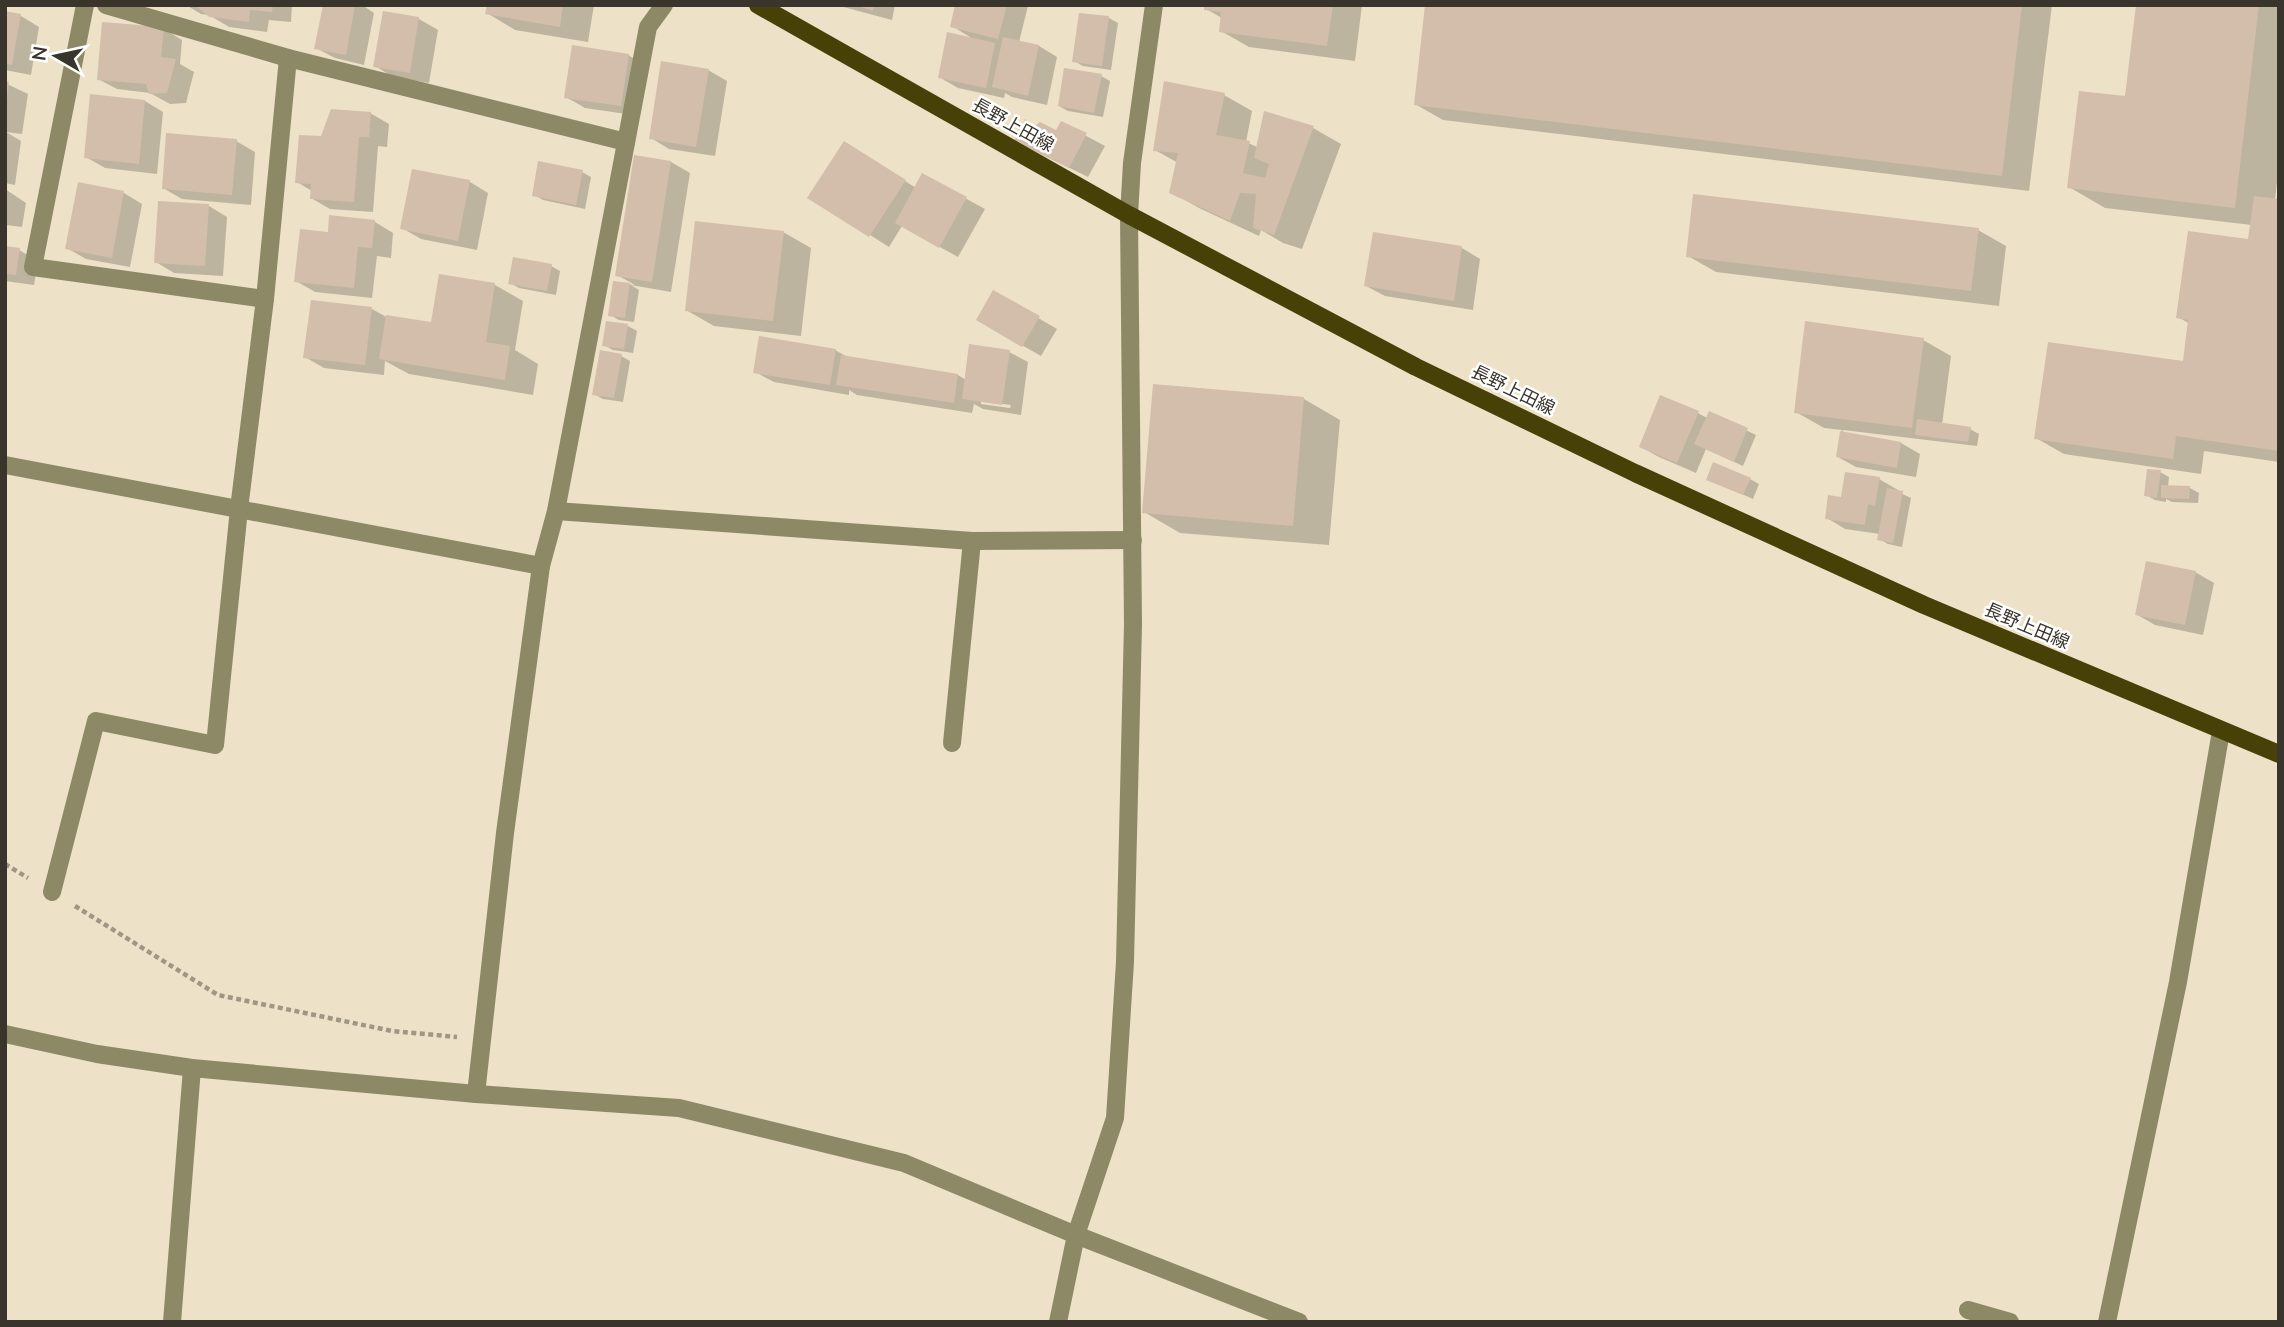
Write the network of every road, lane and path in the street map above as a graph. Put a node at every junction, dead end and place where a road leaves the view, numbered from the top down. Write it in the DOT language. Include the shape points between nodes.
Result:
graph roads {
  1 [pos="85,5"];
  2 [pos="106,5"];
  3 [pos="664,5"];
  4 [pos="758,5"];
  5 [pos="1154,5"];
  6 [pos="288,58"];
  7 [pos="626,142"];
  8 [pos="1129,215"];
  9 [pos="265,299"];
  10 [pos="5,465"];
  11 [pos="239,509"];
  12 [pos="556,511"];
  13 [pos="1133,540"];
  14 [pos="972,541"];
  15 [pos="541,566"];
  16 [pos="2221,731"];
  17 [pos="952,743"];
  18 [pos="2279,754"];
  19 [pos="5,864"];
  20 [pos="52,892"];
  21 [pos="5,1034"];
  22 [pos="482,1040"];
  23 [pos="192,1068"];
  24 [pos="476,1094"];
  25 [pos="1076,1235"];
  26 [pos="1968,1310"];
  27 [pos="172,1322"];
  28 [pos="1058,1322"];
  29 [pos="1299,1322"];
  30 [pos="2010,1322"];
  31 [pos="2107,1322"];
  1 -- 9 [label="street" via="33,267"];
  2 -- 6 [label="street"];
  3 -- 7 [label="street" via="648,27"];
  4 -- 8 [label="main road, 長野上田線"];
  5 -- 8 [label="street"];
  6 -- 7 [label="street"];
  6 -- 9 [label="street"];
  7 -- 12 [label="street"];
  8 -- 13 [label="street"];
  8 -- 16 [label="main road, 長野上田線" via="1416,367 1635,473 1924,605"];
  9 -- 11 [label="street"];
  10 -- 11 [label="street"];
  11 -- 15 [label="street"];
  11 -- 20 [label="street" via="215,745 96,721"];
  12 -- 14 [label="street"];
  12 -- 15 [label="street"];
  13 -- 14 [label="street"];
  13 -- 25 [label="street" via="1129,860 1115,1118"];
  14 -- 17 [label="street"];
  15 -- 22 [label="street"];
  16 -- 18 [label="main road, 長野上田線"];
  16 -- 31 [label="street" via="2178,982"];
  19 -- 20 [label="path"];
  20 -- 22 [label="path" via="218,995 392,1031"];
  21 -- 23 [label="street"];
  22 -- 24 [label="street"];
  23 -- 24 [label="street"];
  23 -- 27 [label="street"];
  24 -- 25 [label="street" via="679,1108 904,1163"];
  25 -- 28 [label="street"];
  25 -- 29 [label="street"];
  26 -- 30 [label="street"];
}
